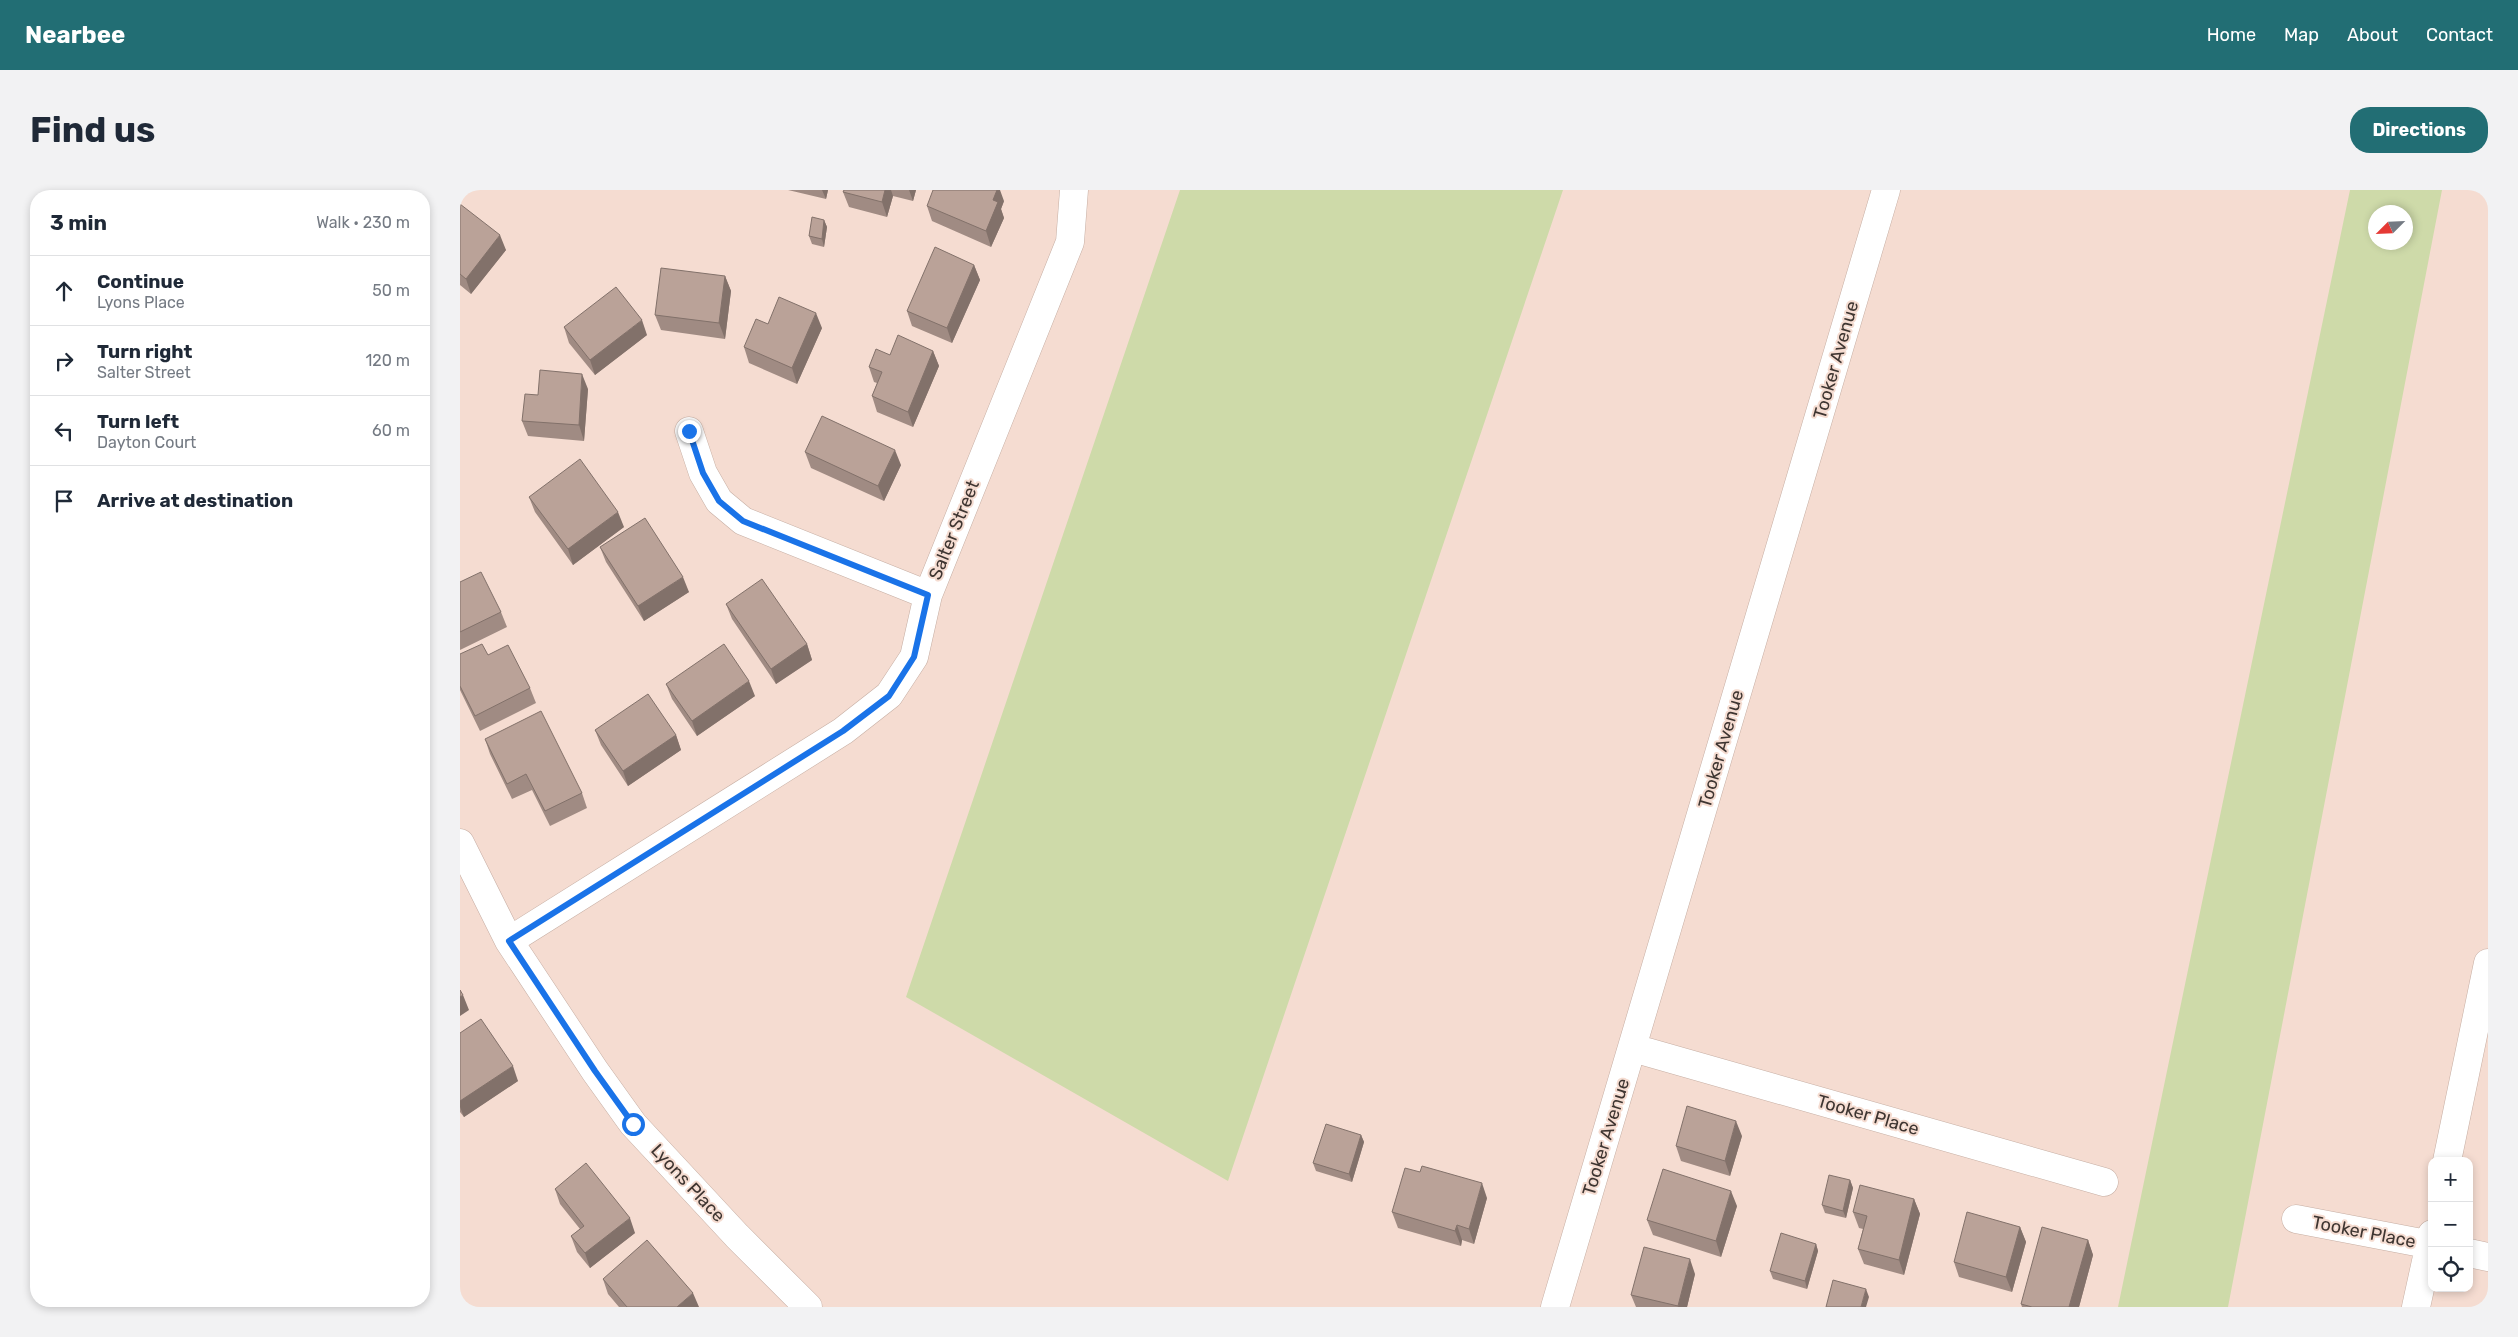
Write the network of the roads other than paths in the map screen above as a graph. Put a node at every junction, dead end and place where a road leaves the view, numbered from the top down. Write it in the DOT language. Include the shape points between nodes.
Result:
graph roads {
  1 [pos="1074,190"];
  2 [pos="1886,190"];
  3 [pos="689,431"];
  4 [pos="928,595"];
  5 [pos="460,843"];
  6 [pos="509,941"];
  7 [pos="2488,963"];
  8 [pos="1633,1048"];
  9 [pos="2448,1157"];
  10 [pos="2104,1182"];
  11 [pos="2296,1219"];
  12 [pos="2428,1241"];
  13 [pos="2430,1247"];
  14 [pos="2473,1254"];
  15 [pos="2488,1257"];
  16 [pos="808,1307"];
  17 [pos="1555,1307"];
  18 [pos="2416,1307"];
  1 -- 4 [label="street, Salter Street" via="1070,242"];
  2 -- 8 [label="street, Tooker Avenue"];
  3 -- 4 [label="street" via="703,473 719,501 743,521"];
  4 -- 6 [label="street, Salter Street" via="914,657 889,696 843,731"];
  5 -- 6 [label="street, Lyons Place"];
  6 -- 16 [label="street, Lyons Place" via="633,1124"];
  7 -- 9 [label="street"];
  8 -- 10 [label="street, Tooker Place"];
  8 -- 17 [label="street, Tooker Avenue"];
  11 -- 12 [label="street, Tooker Place"];
  13 -- 18 [label="street"];
  14 -- 15 [label="street"];
}
